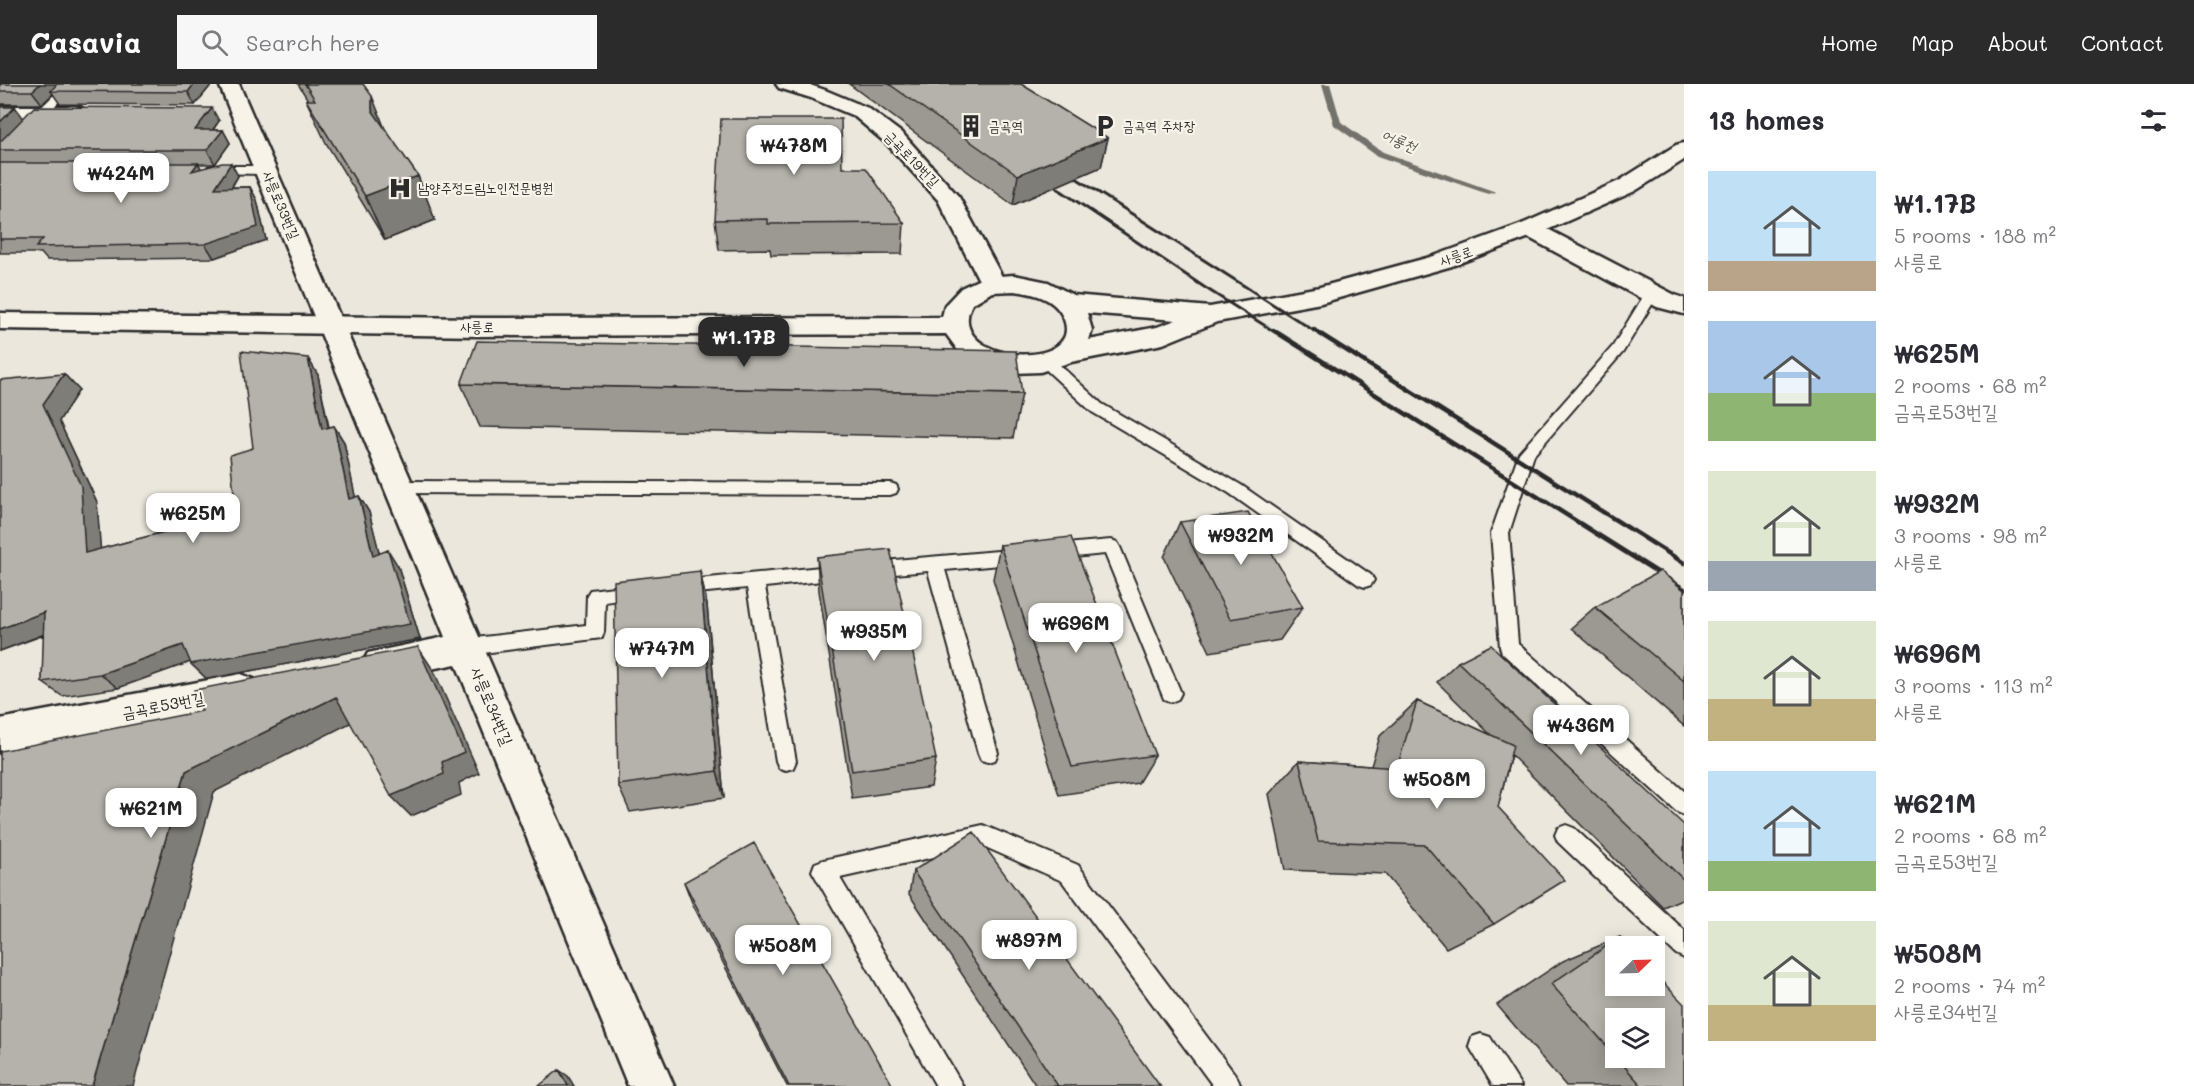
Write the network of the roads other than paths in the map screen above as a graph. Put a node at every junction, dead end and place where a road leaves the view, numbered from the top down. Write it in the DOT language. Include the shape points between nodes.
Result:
graph roads {
  1 [pos="72,84"];
  2 [pos="229,84"];
  3 [pos="786,84"];
  4 [pos="0,112"];
  5 [pos="44,112"];
  6 [pos="90,112"];
  7 [pos="218,113"];
  8 [pos="242,113"];
  9 [pos="1684,150"];
  10 [pos="0,155"];
  11 [pos="196,170"];
  12 [pos="266,170"];
  13 [pos="1530,229"];
  14 [pos="993,284"];
  15 [pos="1652,293"];
  16 [pos="1068,303"];
  17 [pos="1684,306"];
  18 [pos="1211,315"];
  19 [pos="0,321"];
  20 [pos="954,325"];
  21 [pos="332,326"];
  22 [pos="1055,358"];
  23 [pos="399,487"];
  24 [pos="890,489"];
  25 [pos="935,564"];
  26 [pos="755,580"];
  27 [pos="1365,580"];
  28 [pos="467,647"];
  29 [pos="350,669"];
  30 [pos="268,685"];
  31 [pos="1171,693"];
  32 [pos="0,736"];
  33 [pos="988,753"];
  34 [pos="786,761"];
  35 [pos="1684,805"];
  36 [pos="1566,835"];
  37 [pos="1684,946"];
  38 [pos="1481,1046"];
  39 [pos="651,1086"];
  40 [pos="950,1086"];
  41 [pos="1228,1086"];
  42 [pos="1508,1086"];
  1 -- 5 [label="lane"];
  2 -- 8 [label="street, 사릉로33번길"];
  3 -- 14 [label="street, 금곡로19번길" via="861,112 895,139 948,197"];
  4 -- 5 [label="street"];
  5 -- 6 [label="street"];
  5 -- 10 [label="lane"];
  7 -- 8 [label="street"];
  8 -- 12 [label="street, 사릉로33번길"];
  9 -- 13 [label="street, 사릉로" via="1627,186"];
  11 -- 12 [label="lane"];
  12 -- 21 [label="street, 사릉로33번길"];
  13 -- 15 [label="street"];
  13 -- 18 [label="street, 사릉로" via="1443,261 1321,295"];
  14 -- 16 [label="street, 사릉로" via="1034,285"];
  14 -- 20 [label="street, 사릉로" via="962,299 954,311"];
  15 -- 17 [label="street"];
  15 -- 35 [label="lane" via="1618,349 1527,453 1500,533 1509,647"];
  16 -- 18 [label="street, 사릉로"];
  16 -- 22 [label="street" via="1078,316 1080,330 1076,343"];
  18 -- 22 [label="street, 사릉로" via="1163,335"];
  19 -- 21 [label="street, 사릉로"];
  20 -- 21 [label="street, 사릉로"];
  20 -- 22 [label="street, 사릉로" via="971,348 987,357 1027,364"];
  21 -- 23 [label="street, 사릉로34번길"];
  22 -- 27 [label="lane" via="1097,408 1235,489"];
  23 -- 24 [label="lane"];
  23 -- 28 [label="street, 사릉로34번길"];
  25 -- 26 [label="lane"];
  25 -- 31 [label="lane" via="1111,547"];
  25 -- 33 [label="lane"];
  26 -- 28 [label="lane" via="596,595 595,632"];
  26 -- 34 [label="lane"];
  28 -- 29 [label="street"];
  28 -- 39 [label="street, 사릉로34번길"];
  30 -- 32 [label="street, 금곡로53번길"];
  36 -- 37 [label="lane"];
  38 -- 42 [label="lane"];
  40 -- 41 [label="lane" via="823,871 983,835 1070,873"];
}
